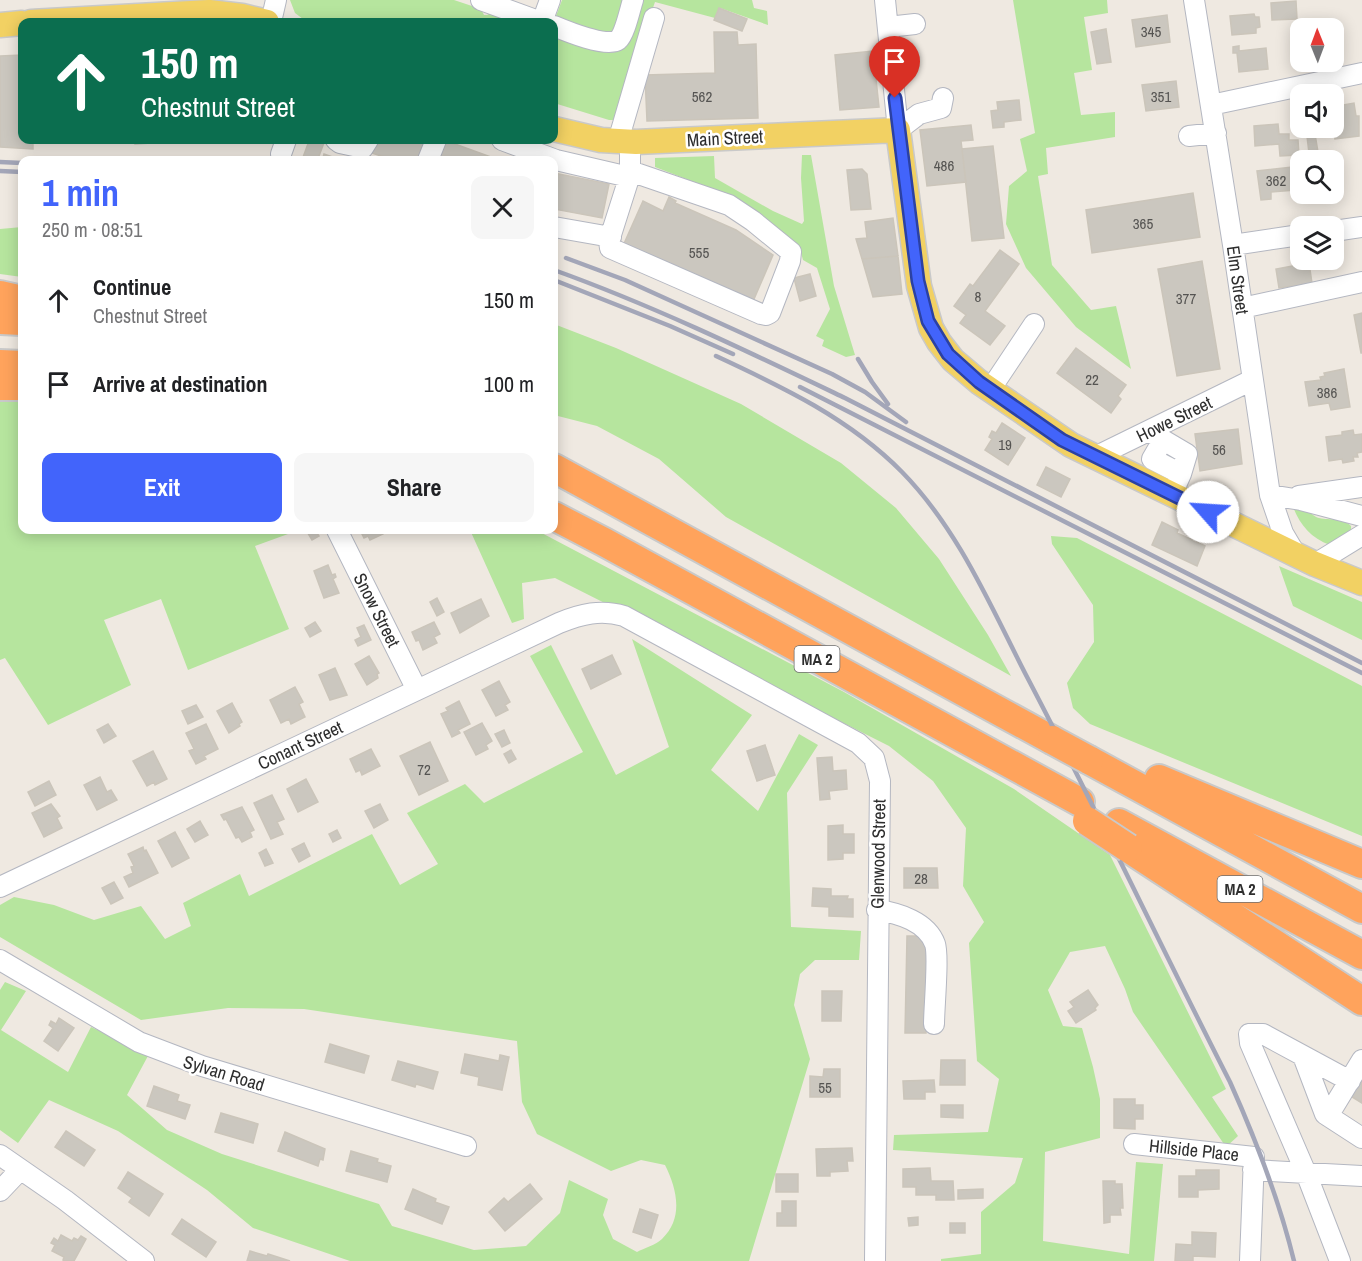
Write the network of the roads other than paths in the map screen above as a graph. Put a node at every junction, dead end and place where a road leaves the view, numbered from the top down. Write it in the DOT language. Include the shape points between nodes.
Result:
graph roads {
  1 [pos="276,0"];
  2 [pos="482,0"];
  3 [pos="550,0"];
  4 [pos="633,0"];
  5 [pos="885,0"];
  6 [pos="1194,0"];
  7 [pos="190,18"];
  8 [pos="248,18"];
  9 [pos="269,18"];
  10 [pos="531,18"];
  11 [pos="543,18"];
  12 [pos="654,18"];
  13 [pos="18,23"];
  14 [pos="915,24"];
  15 [pos="0,25"];
  16 [pos="888,27"];
  17 [pos="558,28"];
  18 [pos="1362,74"];
  19 [pos="944,98"];
  20 [pos="1211,105"];
  21 [pos="898,130"];
  22 [pos="563,131"];
  23 [pos="1216,133"];
  24 [pos="1189,136"];
  25 [pos="624,141"];
  26 [pos="345,144"];
  27 [pos="366,144"];
  28 [pos="525,144"];
  29 [pos="552,156"];
  30 [pos="558,159"];
  31 [pos="565,162"];
  32 [pos="630,174"];
  33 [pos="1362,227"];
  34 [pos="558,228"];
  35 [pos="1344,230"];
  36 [pos="1290,236"];
  37 [pos="610,237"];
  38 [pos="1233,245"];
  39 [pos="1362,282"];
  40 [pos="0,295"];
  41 [pos="18,299"];
  42 [pos="1242,309"];
  43 [pos="0,320"];
  44 [pos="18,321"];
  45 [pos="1035,324"];
  46 [pos="0,364"];
  47 [pos="18,365"];
  48 [pos="1252,380"];
  49 [pos="0,386"];
  50 [pos="18,386"];
  51 [pos="990,390"];
  52 [pos="1155,435"];
  53 [pos="1095,457"];
  54 [pos="558,470"];
  55 [pos="1176,484"];
  56 [pos="1362,487"];
  57 [pos="1279,496"];
  58 [pos="1362,502"];
  59 [pos="1323,506"];
  60 [pos="1362,516"];
  61 [pos="558,518"];
  62 [pos="340,534"];
  63 [pos="1362,535"];
  64 [pos="1306,560"];
  65 [pos="1362,583"];
  66 [pos="603,611"];
  67 [pos="417,690"];
  68 [pos="1085,753"];
  69 [pos="1123,836"];
  70 [pos="1362,864"];
  71 [pos="0,887"];
  72 [pos="1362,909"];
  73 [pos="877,910"];
  74 [pos="1362,955"];
  75 [pos="0,960"];
  76 [pos="1362,1001"];
  77 [pos="934,1024"];
  78 [pos="1304,1056"];
  79 [pos="1362,1060"];
  80 [pos="1350,1081"];
  81 [pos="1328,1116"];
  82 [pos="1362,1138"];
  83 [pos="1134,1144"];
  84 [pos="466,1146"];
  85 [pos="0,1155"];
  86 [pos="1253,1163"];
  87 [pos="21,1170"];
  88 [pos="1306,1173"];
  89 [pos="1362,1176"];
  90 [pos="0,1191"];
  91 [pos="144,1261"];
  92 [pos="874,1261"];
  93 [pos="1250,1261"];
  94 [pos="1340,1261"];
  1 -- 9 [label="street"];
  2 -- 10 [label="street"];
  3 -- 11 [label="street"];
  4 -- 17 [label="street" via="615,42 604,43"];
  5 -- 16 [label="street"];
  6 -- 20 [label="street, Elm Street"];
  7 -- 8 [label="main road" via="225,13"];
  12 -- 25 [label="street"];
  13 -- 15 [label="main road"];
  14 -- 16 [label="street"];
  16 -- 21 [label="street"];
  18 -- 20 [label="street"];
  19 -- 21 [label="street" via="941,108 919,114"];
  20 -- 23 [label="street, Elm Street"];
  21 -- 25 [label="main road, Main Street"];
  21 -- 51 [label="main road" via="918,281 932,330 952,360"];
  22 -- 25 [label="main road, Main Street"];
  22 -- 31 [label="street"];
  23 -- 24 [label="street"];
  23 -- 38 [label="street, Elm Street"];
  25 -- 32 [label="street"];
  26 -- 27 [label="street" via="363,148"];
  28 -- 29 [label="street"];
  30 -- 31 [label="street"];
  31 -- 32 [label="street"];
  32 -- 37 [label="street"];
  32 -- 37 [label="street" via="729,205 791,252 791,258 772,309 766,315 610,248"];
  33 -- 35 [label="street"];
  34 -- 37 [label="street"];
  36 -- 38 [label="street"];
  38 -- 42 [label="street, Elm Street"];
  39 -- 42 [label="street"];
  40 -- 41 [label="highway"];
  42 -- 48 [label="street, Elm Street" via="1256,345"];
  43 -- 44 [label="highway"];
  45 -- 51 [label="street"];
  46 -- 47 [label="highway"];
  48 -- 52 [label="street, Howe Street"];
  48 -- 57 [label="street, Elm Street" via="1268,429"];
  49 -- 50 [label="highway"];
  51 -- 53 [label="main road" via="1053,434"];
  52 -- 53 [label="street, Howe Street"];
  52 -- 55 [label="street" via="1187,454"];
  53 -- 55 [label="main road"];
  54 -- 68 [label="highway, MA 2, bridge" via="982,702"];
  55 -- 64 [label="main road"];
  56 -- 57 [label="street"];
  57 -- 59 [label="street"];
  57 -- 64 [label="street, Elm Street" via="1279,524"];
  58 -- 59 [label="street"];
  59 -- 60 [label="street"];
  61 -- 69 [label="highway, MA 2" via="952,733"];
  62 -- 67 [label="street, Snow Street"];
  63 -- 64 [label="street"];
  64 -- 65 [label="main road"];
  66 -- 67 [label="street, Conant Street" via="569,618"];
  66 -- 73 [label="street, Glenwood Street" via="635,621 868,750 880,781"];
  67 -- 71 [label="street, Conant Street"];
  68 -- 70 [label="highway"];
  68 -- 72 [label="highway, MA 2"];
  69 -- 74 [label="highway, MA 2"];
  69 -- 76 [label="highway"];
  73 -- 77 [label="street" via="913,921 930,933 936,947"];
  73 -- 92 [label="street, Glenwood Street"];
  75 -- 84 [label="street, Sylvan Road" via="157,1050"];
  78 -- 80 [label="street"];
  78 -- 81 [label="street"];
  78 -- 88 [label="street" via="1263,1034 1249,1034"];
  79 -- 80 [label="street"];
  80 -- 81 [label="street"];
  81 -- 82 [label="street"];
  83 -- 86 [label="street, Hillside Place"];
  85 -- 87 [label="street"];
  86 -- 88 [label="street, Hillside Place"];
  86 -- 93 [label="street"];
  87 -- 90 [label="street"];
  87 -- 91 [label="street"];
  88 -- 89 [label="street, Hillside Place"];
  88 -- 94 [label="street"];
}
